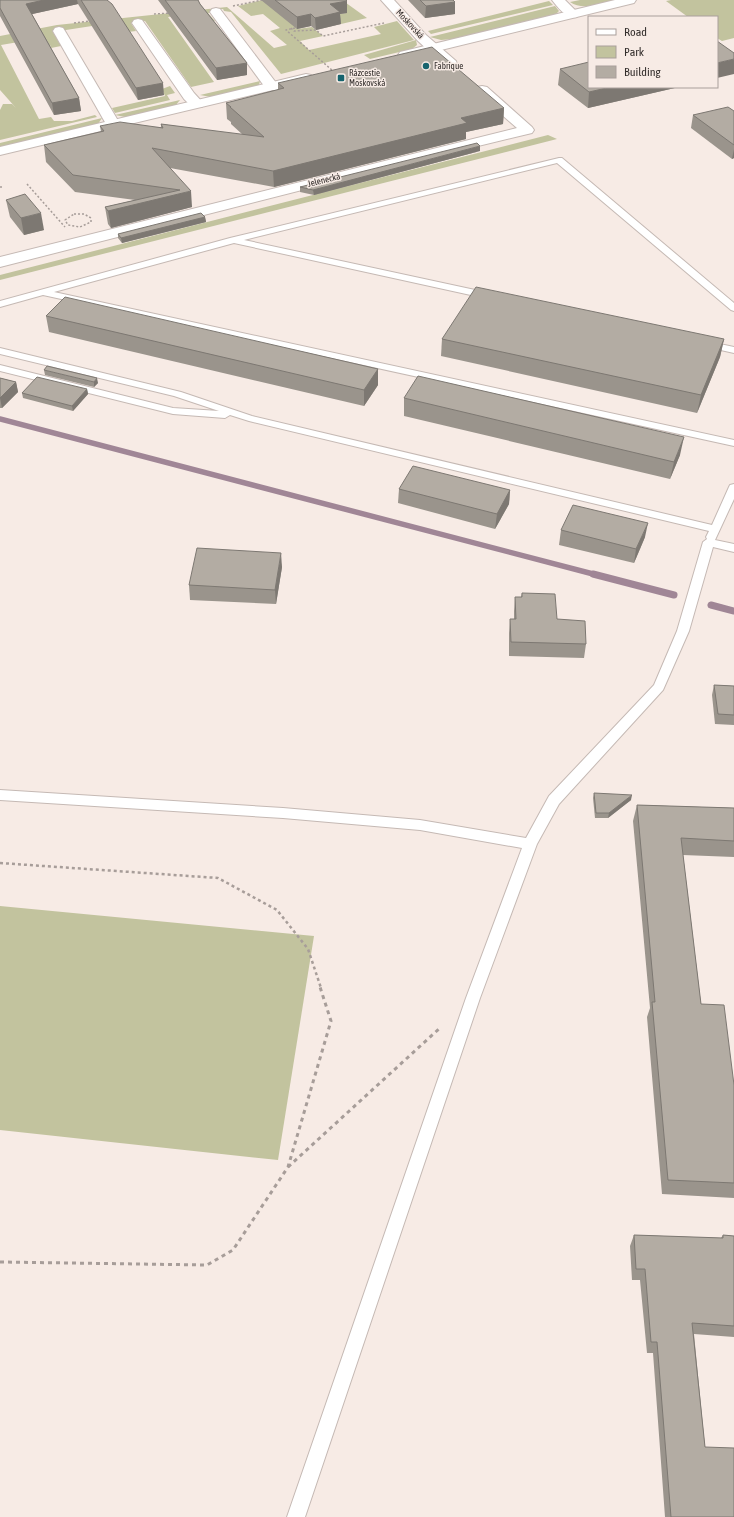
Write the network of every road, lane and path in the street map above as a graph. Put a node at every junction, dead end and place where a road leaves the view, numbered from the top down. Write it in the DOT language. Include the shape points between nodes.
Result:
graph roads {
  1 [pos="262,0"];
  2 [pos="387,0"];
  3 [pos="558,0"];
  4 [pos="630,0"];
  5 [pos="222,9"];
  6 [pos="170,13"];
  7 [pos="154,14"];
  8 [pos="573,14"];
  9 [pos="92,21"];
  10 [pos="389,22"];
  11 [pos="138,23"];
  12 [pos="64,27"];
  13 [pos="291,28"];
  14 [pos="295,28"];
  15 [pos="433,48"];
  16 [pos="395,57"];
  17 [pos="334,71"];
  18 [pos="462,74"];
  19 [pos="474,84"];
  20 [pos="272,87"];
  21 [pos="197,104"];
  22 [pos="113,124"];
  23 [pos="0,151"];
  24 [pos="27,184"];
  25 [pos="0,187"];
  26 [pos="4,187"];
  27 [pos="64,224"];
  28 [pos="67,230"];
  29 [pos="233,240"];
  30 [pos="0,262"];
  31 [pos="43,292"];
  32 [pos="495,298"];
  33 [pos="0,304"];
  34 [pos="734,308"];
  35 [pos="696,341"];
  36 [pos="734,350"];
  37 [pos="0,351"];
  38 [pos="0,368"];
  39 [pos="249,418"];
  40 [pos="734,443"];
  41 [pos="734,487"];
  42 [pos="715,529"];
  43 [pos="709,542"];
  44 [pos="734,548"];
  45 [pos="0,795"];
  46 [pos="530,844"];
  47 [pos="0,863"];
  48 [pos="444,1024"];
  49 [pos="288,1167"];
  50 [pos="0,1262"];
  51 [pos="296,1517"];
  1 -- 5 [label="path"];
  2 -- 15 [label="street, Moskovská"];
  3 -- 8 [label="street"];
  4 -- 8 [label="street"];
  5 -- 20 [label="street"];
  6 -- 7 [label="path"];
  8 -- 15 [label="street"];
  9 -- 12 [label="path"];
  10 -- 13 [label="path" via="323,36 316,30 294,31"];
  11 -- 21 [label="street"];
  12 -- 22 [label="street"];
  13 -- 14 [label="path"];
  13 -- 17 [label="path" via="286,30"];
  15 -- 16 [label="street"];
  15 -- 18 [label="street"];
  17 -- 20 [label="street"];
  19 -- 30 [label="street, Jelenecká" via="527,130"];
  20 -- 21 [label="street"];
  21 -- 22 [label="street"];
  22 -- 23 [label="street"];
  24 -- 27 [label="path"];
  25 -- 26 [label="path"];
  27 -- 27 [label="path" via="79,227 92,220 87,215 77,214 66,218"];
  27 -- 28 [label="path"];
  29 -- 31 [label="lane"];
  29 -- 32 [label="lane"];
  29 -- 34 [label="lane" via="559,160"];
  31 -- 33 [label="lane"];
  31 -- 40 [label="lane"];
  35 -- 36 [label="lane"];
  37 -- 39 [label="lane" via="177,394"];
  38 -- 39 [label="lane" via="173,411"];
  39 -- 42 [label="lane"];
  41 -- 42 [label="lane"];
  42 -- 43 [label="lane"];
  43 -- 44 [label="lane"];
  43 -- 46 [label="lane" via="683,631 659,687 554,800"];
  45 -- 46 [label="lane" via="283,812 404,823"];
  46 -- 51 [label="lane" via="473,998"];
  47 -- 49 [label="path" via="218,878 277,910 308,949 331,1021"];
  48 -- 49 [label="path"];
  49 -- 50 [label="path" via="233,1250 207,1265"];
}
